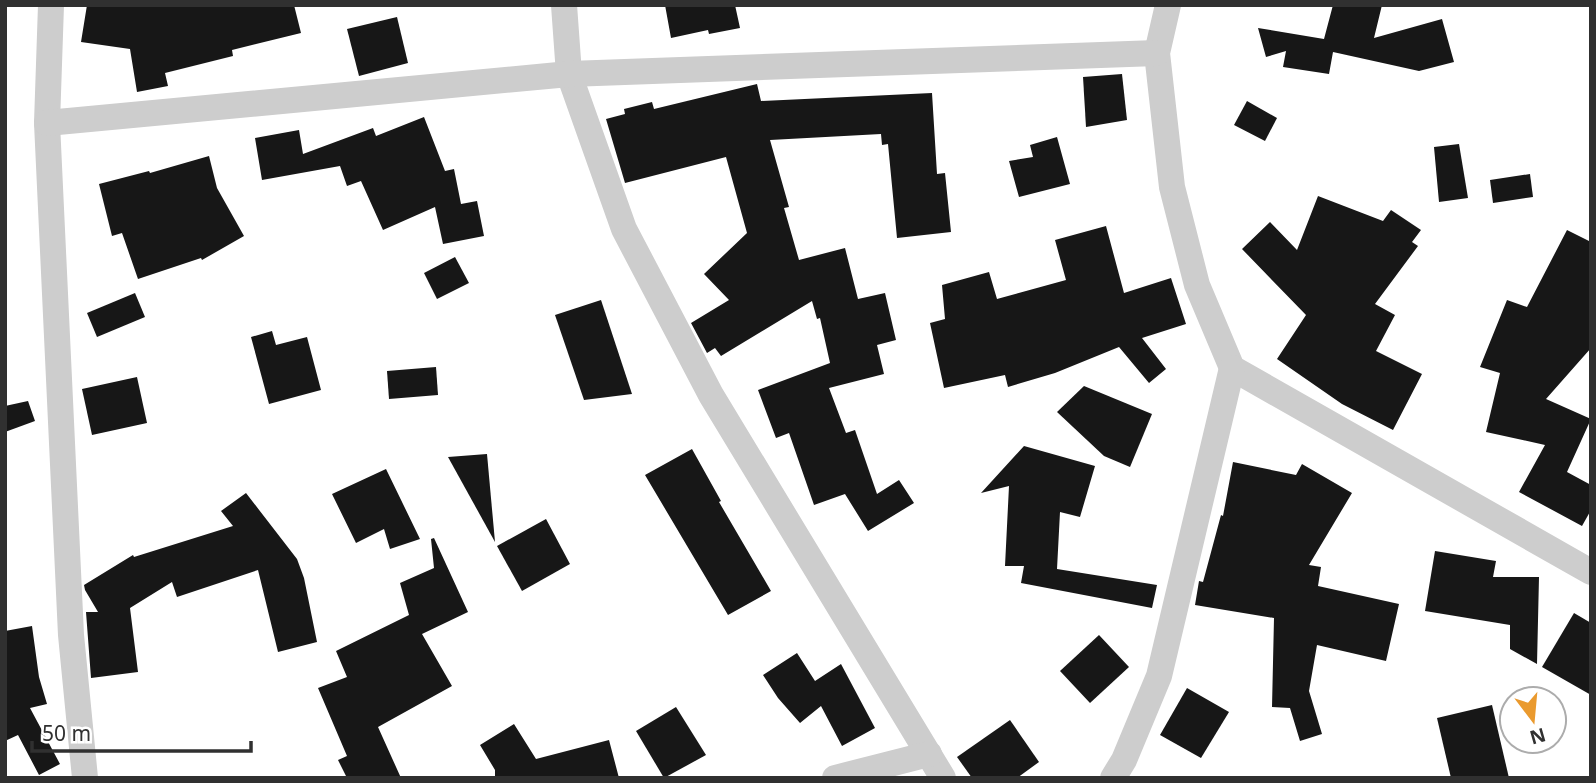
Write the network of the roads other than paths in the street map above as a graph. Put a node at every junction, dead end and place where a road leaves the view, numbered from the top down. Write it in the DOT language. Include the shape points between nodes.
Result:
graph roads {
  1 [pos="51,5"];
  2 [pos="564,5"];
  3 [pos="1168,5"];
  4 [pos="1157,53"];
  5 [pos="569,74"];
  6 [pos="47,123"];
  7 [pos="1232,368"];
  8 [pos="1591,572"];
  9 [pos="929,754"];
  10 [pos="85,778"];
  11 [pos="835,778"];
  12 [pos="943,778"];
  13 [pos="1113,778"];
  1 -- 6 [label="street"];
  2 -- 5 [label="street"];
  3 -- 4 [label="street"];
  4 -- 5 [label="street"];
  4 -- 7 [label="street" via="1172,187 1197,285"];
  5 -- 6 [label="street"];
  5 -- 9 [label="street" via="624,229 711,395"];
  6 -- 10 [label="street" via="71,635"];
  7 -- 8 [label="street"];
  7 -- 13 [label="street" via="1159,676"];
  9 -- 11 [label="street"];
  9 -- 12 [label="street"];
}
